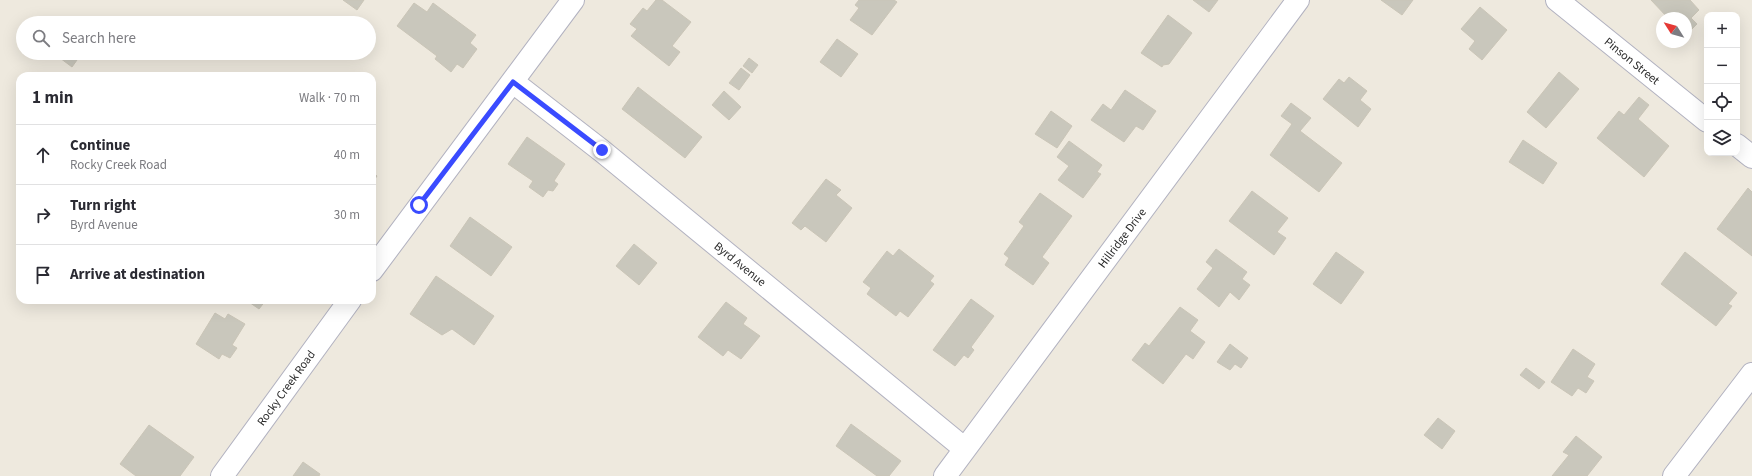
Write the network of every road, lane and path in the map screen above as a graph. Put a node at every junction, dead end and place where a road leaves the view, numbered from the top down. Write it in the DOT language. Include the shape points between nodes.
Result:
graph roads {
  1 [pos="573,0"];
  2 [pos="1298,0"];
  3 [pos="1557,0"];
  4 [pos="513,82"];
  5 [pos="1706,120"];
  6 [pos="1740,148"];
  7 [pos="1752,158"];
  8 [pos="376,265"];
  9 [pos="347,304"];
  10 [pos="1752,374"];
  11 [pos="965,449"];
  12 [pos="222,476"];
  13 [pos="945,476"];
  14 [pos="1674,476"];
  1 -- 4 [label="street"];
  2 -- 11 [label="street, Hillridge Drive"];
  3 -- 5 [label="street, Pinson Street"];
  4 -- 8 [label="street"];
  4 -- 11 [label="street, Byrd Avenue" via="602,150"];
  6 -- 7 [label="street"];
  9 -- 12 [label="street, Rocky Creek Road"];
  10 -- 14 [label="street"];
  11 -- 13 [label="street, Hillridge Drive"];
}
